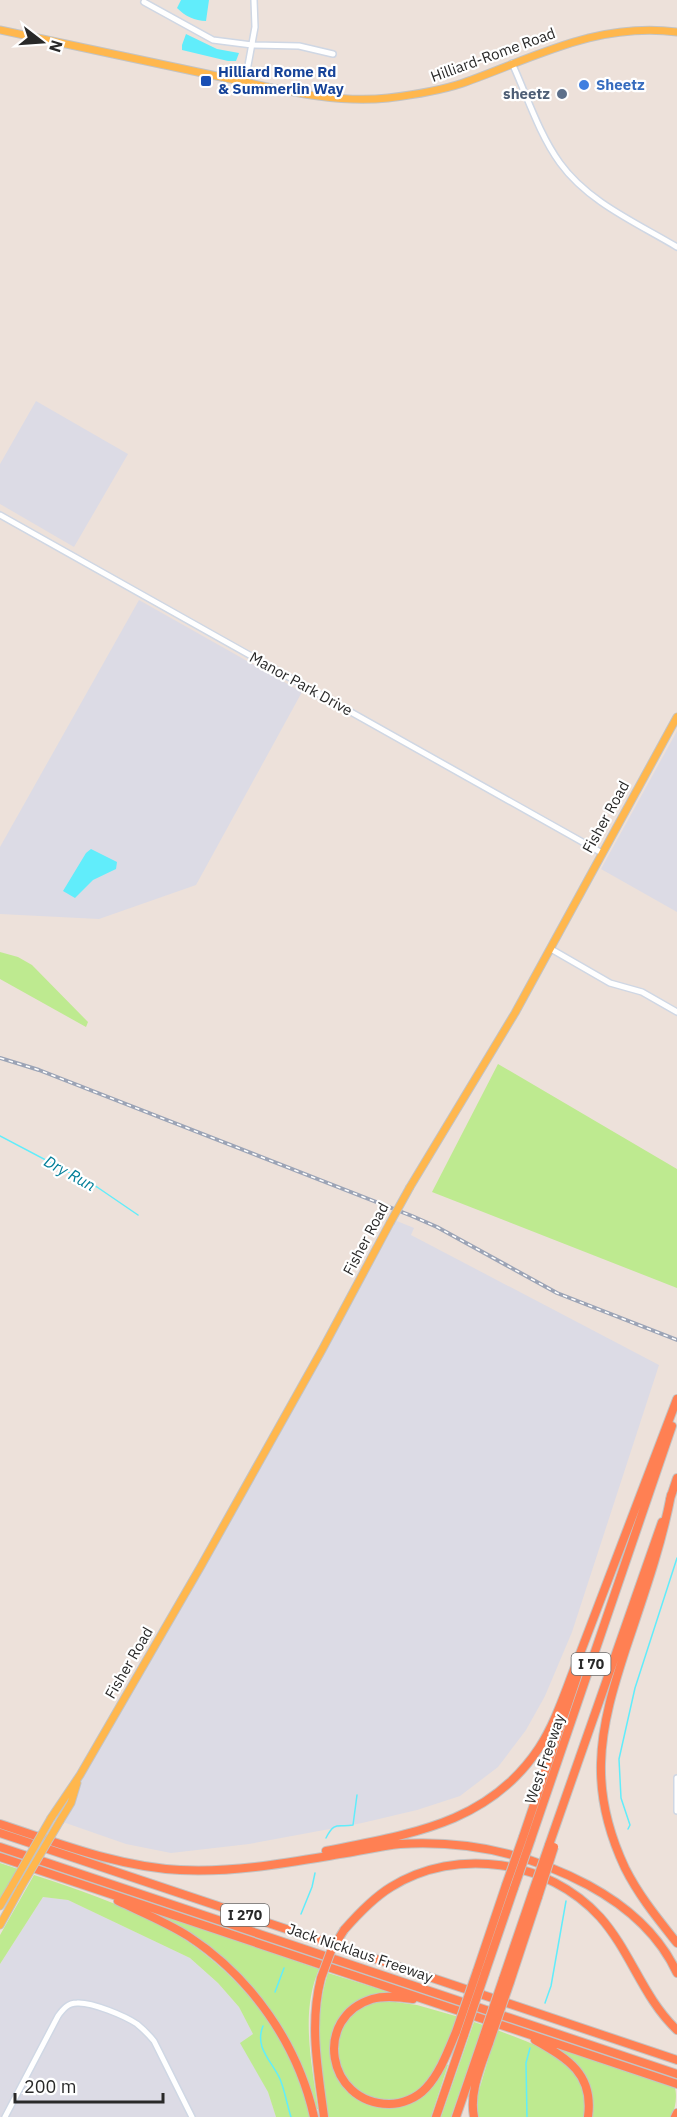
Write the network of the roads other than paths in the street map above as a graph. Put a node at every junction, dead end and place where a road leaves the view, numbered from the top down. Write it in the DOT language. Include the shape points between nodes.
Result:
graph roads {
  1 [pos="254,0"];
  2 [pos="144,2"];
  3 [pos="0,30"];
  4 [pos="677,32"];
  5 [pos="252,45"];
  6 [pos="333,54"];
  7 [pos="512,63"];
  8 [pos="244,82"];
  9 [pos="677,247"];
  10 [pos="0,515"];
  11 [pos="677,717"];
  12 [pos="602,853"];
  13 [pos="550,949"];
  14 [pos="677,1012"];
  15 [pos="677,1399"];
  16 [pos="677,1408"];
  17 [pos="677,1478"];
  18 [pos="671,1495"];
  19 [pos="612,1572"];
  20 [pos="80,1775"];
  21 [pos="677,1778"];
  22 [pos="677,1811"];
  23 [pos="0,1824"];
  24 [pos="0,1833"];
  25 [pos="527,1838"];
  26 [pos="0,1846"];
  27 [pos="0,1857"];
  28 [pos="251,1867"];
  29 [pos="84,1885"];
  30 [pos="0,1906"];
  31 [pos="0,1925"];
  32 [pos="677,1943"];
  33 [pos="677,1972"];
  34 [pos="449,2008"];
  35 [pos="677,2030"];
  36 [pos="518,2031"];
  37 [pos="460,2033"];
  38 [pos="485,2042"];
  39 [pos="677,2060"];
  40 [pos="677,2074"];
  41 [pos="677,2084"];
  42 [pos="5,2117"];
  43 [pos="192,2117"];
  44 [pos="314,2117"];
  45 [pos="324,2117"];
  46 [pos="436,2117"];
  47 [pos="456,2117"];
  48 [pos="474,2117"];
  49 [pos="588,2117"];
  1 -- 5 [label="street"];
  2 -- 5 [label="street" via="213,40"];
  3 -- 8 [label="main road, Hilliard-Rome Road"];
  4 -- 7 [label="main road, Hilliard-Rome Road" via="608,33 567,42"];
  5 -- 6 [label="street" via="299,46"];
  5 -- 8 [label="street"];
  7 -- 8 [label="main road, Hilliard-Rome Road" via="456,85 387,98 326,97"];
  7 -- 9 [label="street" via="561,165 593,196"];
  10 -- 12 [label="street, Manor Park Drive"];
  11 -- 12 [label="main road, Fisher Road"];
  12 -- 13 [label="main road, Fisher Road"];
  13 -- 14 [label="street" via="610,983 642,992"];
  13 -- 20 [label="main road, Fisher Road, bridge" via="390,1223"];
  15 -- 19 [label="highway"];
  16 -- 25 [label="highway, West Freeway / I 70"];
  17 -- 18 [label="highway, I 70"];
  18 -- 32 [label="highway" via="665,1529 608,1707 601,1762 605,1808 618,1852 645,1902"];
  18 -- 38 [label="highway, I 70, bridge"];
  19 -- 25 [label="highway"];
  19 -- 28 [label="highway" via="549,1730 526,1764 496,1792 458,1817 429,1829"];
  20 -- 30 [label="main road, Fisher Road, bridge"];
  20 -- 31 [label="main road, Fisher Road, bridge" via="71,1803"];
  21 -- 22 [label="street"];
  23 -- 28 [label="highway" via="134,1864 179,1870"];
  24 -- 39 [label="highway, Jack Nicklaus Freeway / I 270"];
  25 -- 37 [label="highway, West Freeway / I 70, bridge"];
  26 -- 40 [label="highway, Jack Nicklaus Freeway / I 270"];
  27 -- 29 [label="highway"];
  28 -- 33 [label="highway" via="398,1845 446,1844 503,1851 555,1869 620,1905 653,1935"];
  29 -- 34 [label="highway"];
  29 -- 44 [label="highway" via="187,1936 233,1973 289,2046"];
  34 -- 36 [label="highway"];
  34 -- 37 [label="highway" via="401,1997 364,2002 353,2009 339,2029 333,2052 337,2072 351,2090 372,2102 407,2101 425,2089"];
  35 -- 45 [label="highway, bridge" via="652,2001 600,1917 568,1891 525,1871 494,1864 470,1863 428,1870 380,1895 344,1930 331,1952 321,1978 314,2025"];
  36 -- 41 [label="highway"];
  36 -- 49 [label="highway" via="573,2065 587,2089"];
  37 -- 46 [label="highway, West Freeway / I 70"];
  38 -- 47 [label="highway, I 70"];
  38 -- 48 [label="highway" via="476,2081"];
  42 -- 43 [label="street" via="58,2016 69,2005 78,2003 137,2024 154,2041"];
}
